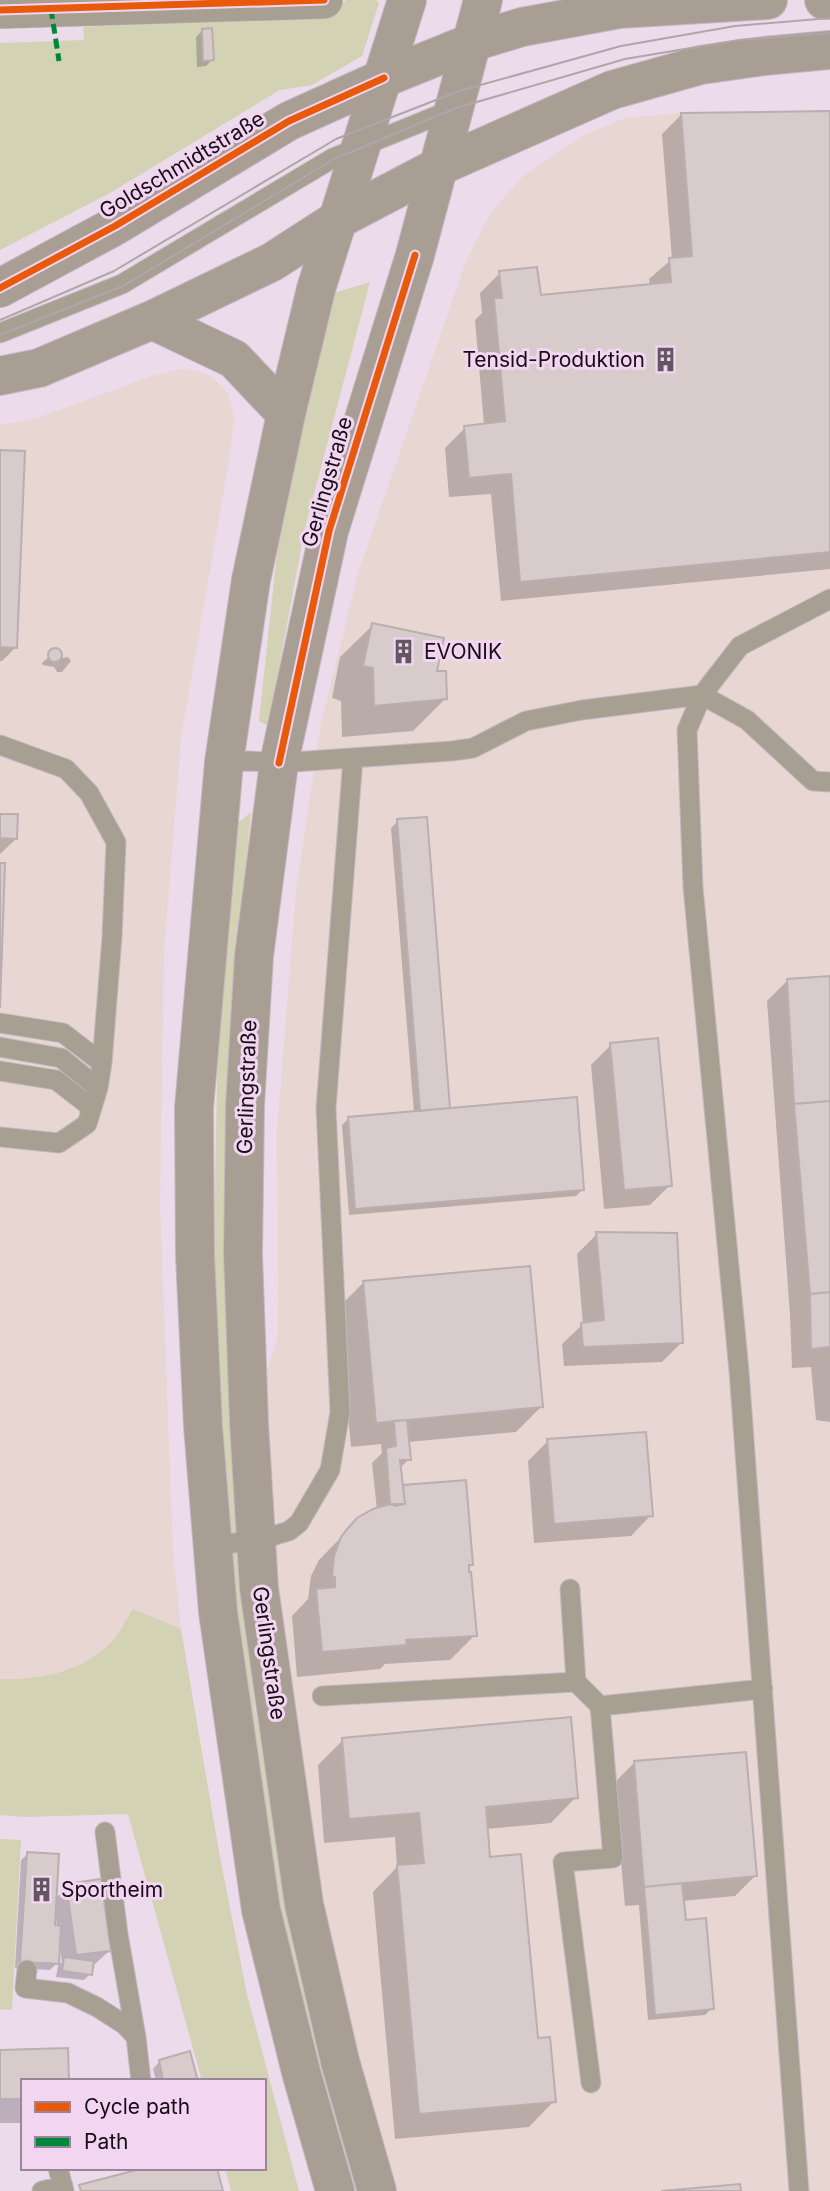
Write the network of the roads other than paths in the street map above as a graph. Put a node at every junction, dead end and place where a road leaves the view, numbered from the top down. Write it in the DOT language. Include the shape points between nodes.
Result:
graph roads {
  1 [pos="324,0"];
  2 [pos="407,0"];
  3 [pos="483,0"];
  4 [pos="768,0"];
  5 [pos="824,0"];
  6 [pos="830,0"];
  7 [pos="619,4"];
  8 [pos="21,6"];
  9 [pos="473,41"];
  10 [pos="830,50"];
  11 [pos="384,78"];
  12 [pos="456,108"];
  13 [pos="363,144"];
  14 [pos="440,166"];
  15 [pos="337,220"];
  16 [pos="0,288"];
  17 [pos="152,320"];
  18 [pos="0,333"];
  19 [pos="0,376"];
  20 [pos="286,414"];
  21 [pos="830,599"];
  22 [pos="702,695"];
  23 [pos="0,746"];
  24 [pos="354,758"];
  25 [pos="224,762"];
  26 [pos="279,763"];
  27 [pos="830,782"];
  28 [pos="0,1023"];
  29 [pos="0,1048"];
  30 [pos="102,1063"];
  31 [pos="0,1070"];
  32 [pos="97,1088"];
  33 [pos="92,1108"];
  34 [pos="0,1137"];
  35 [pos="256,1541"];
  36 [pos="212,1545"];
  37 [pos="570,1589"];
  38 [pos="576,1682"];
  39 [pos="763,1689"];
  40 [pos="322,1696"];
  41 [pos="600,1706"];
  42 [pos="105,1832"];
  43 [pos="27,1970"];
  44 [pos="136,2037"];
  45 [pos="141,2079"];
  46 [pos="591,2083"];
  47 [pos="62,2182"];
  48 [pos="42,2191"];
  49 [pos="335,2191"];
  50 [pos="377,2191"];
  51 [pos="799,2191"];
  1 -- 8 [label="street"];
  2 -- 11 [label="main road, Gerlingstraße"];
  3 -- 9 [label="main road, Gerlingstraße"];
  4 -- 7 [label="main road, Goldschmidtstraße"];
  5 -- 6 [label="main road"];
  7 -- 9 [label="main road, Goldschmidtstraße"];
  9 -- 11 [label="main road, Goldschmidtstraße"];
  9 -- 12 [label="main road, Gerlingstraße"];
  10 -- 14 [label="main road" via="701,65 612,90"];
  11 -- 13 [label="main road, Gerlingstraße"];
  11 -- 16 [label="main road, Goldschmidtstraße" via="289,121 116,226"];
  12 -- 13 [label="lane"];
  12 -- 14 [label="main road, Gerlingstraße"];
  13 -- 15 [label="main road, Gerlingstraße"];
  13 -- 18 [label="lane" via="122,284"];
  14 -- 15 [label="main road"];
  14 -- 26 [label="main road, Gerlingstraße" via="329,531"];
  15 -- 17 [label="main road" via="272,262"];
  15 -- 20 [label="main road, Gerlingstraße"];
  17 -- 19 [label="main road" via="39,368"];
  17 -- 20 [label="main road" via="234,359"];
  20 -- 25 [label="main road, Gerlingstraße" via="251,580"];
  21 -- 22 [label="lane" via="740,646"];
  22 -- 24 [label="lane" via="526,721 473,748"];
  22 -- 27 [label="lane" via="747,720 813,780"];
  22 -- 39 [label="lane" via="687,730 693,887 739,1371"];
  23 -- 30 [label="lane" via="66,769 89,793 116,842"];
  24 -- 26 [label="lane"];
  24 -- 35 [label="lane" via="326,1108 340,1412 330,1470 299,1523 289,1531"];
  25 -- 26 [label="lane"];
  25 -- 36 [label="main road, Gerlingstraße" via="194,1108 195,1268"];
  26 -- 35 [label="main road, Gerlingstraße" via="254,956 245,1105 243,1254"];
  28 -- 30 [label="lane" via="63,1033"];
  29 -- 32 [label="lane" via="61,1058"];
  30 -- 32 [label="lane"];
  31 -- 33 [label="lane" via="56,1080"];
  32 -- 33 [label="lane"];
  33 -- 34 [label="lane" via="87,1124 59,1143"];
  35 -- 36 [label="lane"];
  35 -- 50 [label="main road, Gerlingstraße" via="304,1904 340,2061"];
  36 -- 49 [label="main road, Gerlingstraße" via="261,1910"];
  37 -- 38 [label="lane"];
  38 -- 40 [label="lane"];
  38 -- 41 [label="lane"];
  39 -- 41 [label="lane"];
  39 -- 51 [label="lane"];
  41 -- 46 [label="lane" via="613,1858 563,1862"];
  42 -- 44 [label="lane"];
  43 -- 44 [label="lane" via="25,1988 68,1993 125,2025"];
  44 -- 45 [label="lane"];
  47 -- 48 [label="lane"];
}
